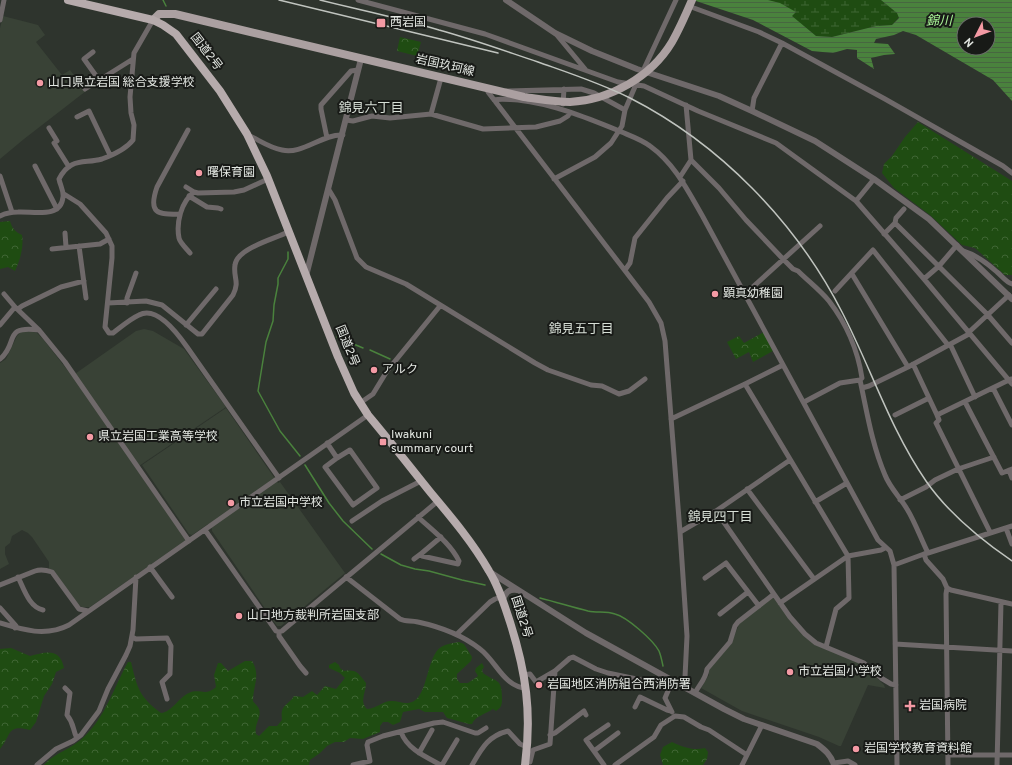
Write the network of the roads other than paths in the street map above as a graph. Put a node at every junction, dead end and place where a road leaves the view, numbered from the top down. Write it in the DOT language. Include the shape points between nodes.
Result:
graph roads {
  1 [pos="4,0"];
  2 [pos="68,0"];
  3 [pos="358,0"];
  4 [pos="506,0"];
  5 [pos="676,0"];
  6 [pos="368,1"];
  7 [pos="693,4"];
  8 [pos="0,20"];
  9 [pos="153,20"];
  10 [pos="555,33"];
  11 [pos="782,43"];
  12 [pos="93,52"];
  13 [pos="133,59"];
  14 [pos="361,59"];
  15 [pos="358,70"];
  16 [pos="586,70"];
  17 [pos="643,71"];
  18 [pos="441,78"];
  19 [pos="99,80"];
  20 [pos="636,84"];
  21 [pos="85,89"];
  22 [pos="488,89"];
  23 [pos="564,89"];
  24 [pos="501,92"];
  25 [pos="494,100"];
  26 [pos="686,105"];
  27 [pos="562,109"];
  28 [pos="625,110"];
  29 [pos="752,110"];
  30 [pos="570,112"];
  31 [pos="431,114"];
  32 [pos="77,117"];
  33 [pos="346,120"];
  34 [pos="514,127"];
  35 [pos="49,128"];
  36 [pos="188,130"];
  37 [pos="619,131"];
  38 [pos="247,134"];
  39 [pos="343,135"];
  40 [pos="327,138"];
  41 [pos="110,155"];
  42 [pos="691,160"];
  43 [pos="35,166"];
  44 [pos="69,167"];
  45 [pos="1012,173"];
  46 [pos="0,176"];
  47 [pos="268,179"];
  48 [pos="554,179"];
  49 [pos="682,179"];
  50 [pos="874,179"];
  51 [pos="186,187"];
  52 [pos="329,190"];
  53 [pos="64,194"];
  54 [pos="191,194"];
  55 [pos="856,201"];
  56 [pos="57,209"];
  57 [pos="221,209"];
  58 [pos="904,209"];
  59 [pos="12,212"];
  60 [pos="180,214"];
  61 [pos="0,216"];
  62 [pos="895,223"];
  63 [pos="820,226"];
  64 [pos="288,232"];
  65 [pos="65,233"];
  66 [pos="884,234"];
  67 [pos="109,239"];
  68 [pos="958,245"];
  69 [pos="79,246"];
  70 [pos="66,247"];
  71 [pos="52,249"];
  72 [pos="963,251"];
  73 [pos="190,253"];
  74 [pos="784,259"];
  75 [pos="939,266"];
  76 [pos="625,270"];
  77 [pos="136,273"];
  78 [pos="852,274"];
  79 [pos="306,278"];
  80 [pos="924,279"];
  81 [pos="84,281"];
  82 [pos="1012,284"];
  83 [pos="216,289"];
  84 [pos="835,291"];
  85 [pos="4,294"];
  86 [pos="745,294"];
  87 [pos="1010,297"];
  88 [pos="86,298"];
  89 [pos="127,302"];
  90 [pos="108,303"];
  91 [pos="440,306"];
  92 [pos="17,308"];
  93 [pos="988,315"];
  94 [pos="0,325"];
  95 [pos="186,325"];
  96 [pos="39,330"];
  97 [pos="969,333"];
  98 [pos="1012,343"];
  99 [pos="949,345"];
  100 [pos="0,359"];
  101 [pos="783,365"];
  102 [pos="910,366"];
  103 [pos="645,379"];
  104 [pos="860,380"];
  105 [pos="1011,381"];
  106 [pos="745,384"];
  107 [pos="862,388"];
  108 [pos="993,388"];
  109 [pos="929,398"];
  110 [pos="975,398"];
  111 [pos="804,402"];
  112 [pos="965,402"];
  113 [pos="360,403"];
  114 [pos="368,415"];
  115 [pos="895,415"];
  116 [pos="937,415"];
  117 [pos="671,419"];
  118 [pos="1012,426"];
  119 [pos="328,443"];
  120 [pos="337,458"];
  121 [pos="994,458"];
  122 [pos="790,460"];
  123 [pos="958,470"];
  124 [pos="1011,470"];
  125 [pos="279,478"];
  126 [pos="1012,478"];
  127 [pos="421,481"];
  128 [pos="847,483"];
  129 [pos="747,489"];
  130 [pos="900,500"];
  131 [pos="438,501"];
  132 [pos="815,502"];
  133 [pos="716,511"];
  134 [pos="418,517"];
  135 [pos="352,521"];
  136 [pos="1012,526"];
  137 [pos="1006,528"];
  138 [pos="205,530"];
  139 [pos="680,532"];
  140 [pos="990,532"];
  141 [pos="441,537"];
  142 [pos="189,541"];
  143 [pos="1012,544"];
  144 [pos="885,548"];
  145 [pos="422,553"];
  146 [pos="926,554"];
  147 [pos="848,556"];
  148 [pos="414,559"];
  149 [pos="894,565"];
  150 [pos="150,568"];
  151 [pos="490,572"];
  152 [pos="18,577"];
  153 [pos="136,577"];
  154 [pos="346,577"];
  155 [pos="705,578"];
  156 [pos="814,579"];
  157 [pos="0,585"];
  158 [pos="947,588"];
  159 [pos="517,590"];
  160 [pos="748,592"];
  161 [pos="774,594"];
  162 [pos="172,597"];
  163 [pos="502,598"];
  164 [pos="1001,602"];
  165 [pos="780,603"];
  166 [pos="1012,604"];
  167 [pos="759,606"];
  168 [pos="0,608"];
  169 [pos="42,610"];
  170 [pos="88,611"];
  171 [pos="720,614"];
  172 [pos="0,623"];
  173 [pos="15,628"];
  174 [pos="279,632"];
  175 [pos="457,634"];
  176 [pos="132,637"];
  177 [pos="895,644"];
  178 [pos="946,646"];
  179 [pos="826,648"];
  180 [pos="999,650"];
  181 [pos="1012,651"];
  182 [pos="555,671"];
  183 [pos="306,673"];
  184 [pos="523,674"];
  185 [pos="672,682"];
  186 [pos="896,685"];
  187 [pos="682,686"];
  188 [pos="65,688"];
  189 [pos="526,688"];
  190 [pos="695,693"];
  191 [pos="167,699"];
  192 [pos="634,707"];
  193 [pos="670,711"];
  194 [pos="586,715"];
  195 [pos="674,716"];
  196 [pos="608,725"];
  197 [pos="762,725"];
  198 [pos="486,728"];
  199 [pos="432,730"];
  200 [pos="401,732"];
  201 [pos="618,733"];
  202 [pos="550,735"];
  203 [pos="77,738"];
  204 [pos="457,740"];
  205 [pos="527,746"];
  206 [pos="594,751"];
  207 [pos="419,753"];
  208 [pos="747,755"];
  209 [pos="948,755"];
  210 [pos="997,755"];
  211 [pos="1012,755"];
  212 [pos="529,763"];
  213 [pos="834,764"];
  214 [pos="38,765"];
  215 [pos="353,765"];
  216 [pos="442,765"];
  217 [pos="472,765"];
  218 [pos="604,765"];
  219 [pos="615,765"];
  220 [pos="742,765"];
  221 [pos="855,765"];
  222 [pos="897,765"];
  223 [pos="948,765"];
  224 [pos="997,765"];
  1 -- 8 [label="street"];
  2 -- 9 [label="highway, 国道2号"];
  3 -- 6 [label="street"];
  4 -- 10 [label="street"];
  5 -- 17 [label="street"];
  6 -- 16 [label="street" via="496,38"];
  7 -- 11 [label="street"];
  7 -- 24 [label="main road, 岩国玖珂線" via="657,62 644,74 614,91 585,100 558,102"];
  9 -- 13 [label="street"];
  9 -- 14 [label="main road, 岩国玖珂線" via="159,14 175,14"];
  9 -- 38 [label="highway, 国道2号" via="164,24 176,34 220,91"];
  10 -- 16 [label="street"];
  10 -- 17 [label="street"];
  11 -- 29 [label="street" via="754,98"];
  11 -- 45 [label="street" via="891,102"];
  12 -- 19 [label="street" via="84,59"];
  13 -- 19 [label="street"];
  13 -- 41 [label="street" via="130,97 134,140"];
  14 -- 15 [label="street"];
  14 -- 18 [label="main road, 岩国玖珂線"];
  15 -- 33 [label="street"];
  15 -- 40 [label="street" via="351,71 321,105"];
  16 -- 20 [label="street" via="618,82"];
  17 -- 20 [label="street"];
  17 -- 29 [label="street" via="719,96"];
  18 -- 22 [label="main road, 岩国玖珂線"];
  18 -- 31 [label="street"];
  19 -- 21 [label="street"];
  20 -- 26 [label="street"];
  20 -- 28 [label="street"];
  22 -- 24 [label="main road, 岩国玖珂線"];
  22 -- 25 [label="street"];
  23 -- 24 [label="street"];
  23 -- 27 [label="street"];
  23 -- 28 [label="street" via="581,88"];
  25 -- 27 [label="street" via="508,99"];
  25 -- 34 [label="street"];
  26 -- 42 [label="street"];
  26 -- 55 [label="street" via="776,143"];
  27 -- 30 [label="street"];
  28 -- 37 [label="street"];
  29 -- 50 [label="street" via="815,141"];
  30 -- 34 [label="street" via="560,121 536,127"];
  30 -- 37 [label="street"];
  31 -- 33 [label="street" via="390,118 372,116 353,121"];
  31 -- 34 [label="street" via="483,129"];
  32 -- 41 [label="street" via="89,111"];
  33 -- 39 [label="street"];
  34 -- 48 [label="street"];
  35 -- 44 [label="street" via="57,141 54,143"];
  36 -- 60 [label="street" via="154,197 154,205 162,215"];
  37 -- 48 [label="street" via="604,150 584,164"];
  37 -- 49 [label="street" via="651,146"];
  38 -- 40 [label="street" via="283,151 294,151"];
  38 -- 47 [label="highway, 国道2号"];
  39 -- 40 [label="street"];
  39 -- 52 [label="street"];
  41 -- 44 [label="street" via="101,159 77,162"];
  42 -- 49 [label="street"];
  42 -- 74 [label="street"];
  43 -- 56 [label="street"];
  44 -- 53 [label="street" via="59,179"];
  46 -- 59 [label="street"];
  47 -- 54 [label="street" via="234,192"];
  47 -- 64 [label="highway, 国道2号"];
  48 -- 76 [label="street"];
  49 -- 76 [label="street" via="635,238 630,263"];
  49 -- 86 [label="street"];
  50 -- 55 [label="street"];
  50 -- 68 [label="street" via="929,219"];
  51 -- 54 [label="street"];
  52 -- 79 [label="street"];
  52 -- 91 [label="street" via="357,258 366,267 406,284"];
  53 -- 56 [label="street"];
  53 -- 67 [label="street" via="80,204"];
  54 -- 57 [label="street" via="207,207"];
  54 -- 60 [label="street"];
  55 -- 66 [label="street"];
  56 -- 59 [label="street" via="46,213"];
  58 -- 62 [label="street"];
  59 -- 61 [label="street"];
  60 -- 73 [label="street" via="179,239"];
  62 -- 66 [label="street"];
  62 -- 75 [label="street"];
  63 -- 74 [label="street"];
  64 -- 79 [label="highway, 国道2号"];
  64 -- 95 [label="street" via="255,246 239,257 234,268 236,289 202,334"];
  65 -- 70 [label="street"];
  66 -- 80 [label="street"];
  67 -- 69 [label="street" via="100,244"];
  67 -- 90 [label="street" via="112,258"];
  68 -- 72 [label="street"];
  68 -- 75 [label="street"];
  69 -- 70 [label="street"];
  69 -- 81 [label="street"];
  70 -- 71 [label="street"];
  72 -- 82 [label="street" via="974,255"];
  72 -- 87 [label="street"];
  74 -- 86 [label="street"];
  74 -- 104 [label="street" via="822,294 838,315 856,353 862,378"];
  75 -- 80 [label="street"];
  75 -- 93 [label="street"];
  76 -- 117 [label="street" via="651,304 661,323 665,341"];
  77 -- 89 [label="street"];
  78 -- 84 [label="street"];
  78 -- 99 [label="street" via="873,250"];
  78 -- 102 [label="street"];
  79 -- 113 [label="highway, 国道2号" via="343,369"];
  80 -- 97 [label="street"];
  81 -- 88 [label="street"];
  81 -- 92 [label="street" via="61,287"];
  83 -- 95 [label="street"];
  85 -- 92 [label="street"];
  86 -- 101 [label="street"];
  87 -- 93 [label="street"];
  89 -- 90 [label="street"];
  89 -- 95 [label="street" via="149,301 162,306"];
  90 -- 125 [label="street" via="105,327 109,333 113,333 138,315 151,313 156,314 178,334"];
  91 -- 103 [label="street" via="548,370 591,385 602,386 619,394 625,393"];
  91 -- 113 [label="street" via="387,371 373,394"];
  92 -- 94 [label="street"];
  92 -- 96 [label="street"];
  93 -- 97 [label="street"];
  93 -- 98 [label="street"];
  96 -- 100 [label="street" via="24,328 15,333 7,353"];
  96 -- 142 [label="street" via="65,362"];
  97 -- 99 [label="street"];
  97 -- 105 [label="street"];
  99 -- 102 [label="street"];
  99 -- 110 [label="street"];
  101 -- 106 [label="street"];
  101 -- 111 [label="street"];
  102 -- 107 [label="street"];
  102 -- 109 [label="street"];
  104 -- 107 [label="street"];
  104 -- 111 [label="street" via="840,383"];
  105 -- 108 [label="street"];
  106 -- 117 [label="street"];
  106 -- 122 [label="street"];
  107 -- 130 [label="street" via="878,458 890,487"];
  108 -- 110 [label="street"];
  108 -- 118 [label="street"];
  109 -- 115 [label="street"];
  109 -- 116 [label="street"];
  110 -- 112 [label="street"];
  111 -- 128 [label="street"];
  112 -- 116 [label="street"];
  112 -- 121 [label="street"];
  113 -- 114 [label="highway, 国道2号"];
  114 -- 119 [label="street"];
  114 -- 127 [label="highway, 国道2号"];
  116 -- 123 [label="street" via="936,423"];
  117 -- 139 [label="street"];
  119 -- 120 [label="street"];
  119 -- 125 [label="street"];
  120 -- 120 [label="street" via="350,450 377,488 353,505 325,467"];
  121 -- 123 [label="street"];
  121 -- 124 [label="street" via="1002,473"];
  122 -- 129 [label="street"];
  122 -- 132 [label="street"];
  123 -- 130 [label="street"];
  123 -- 140 [label="street"];
  124 -- 126 [label="street"];
  125 -- 138 [label="street"];
  127 -- 131 [label="highway, 国道2号"];
  127 -- 135 [label="street" via="382,501"];
  128 -- 132 [label="street"];
  128 -- 144 [label="street" via="878,540"];
  129 -- 133 [label="street"];
  129 -- 156 [label="street"];
  130 -- 146 [label="street" via="907,509"];
  131 -- 134 [label="street"];
  131 -- 151 [label="highway, 国道2号" via="470,541"];
  132 -- 147 [label="street"];
  133 -- 139 [label="street"];
  133 -- 161 [label="street"];
  134 -- 141 [label="street"];
  134 -- 154 [label="street"];
  136 -- 137 [label="street"];
  137 -- 140 [label="street"];
  137 -- 143 [label="street"];
  138 -- 142 [label="street"];
  138 -- 174 [label="street"];
  139 -- 187 [label="street" via="687,636 685,677"];
  140 -- 146 [label="street"];
  141 -- 145 [label="street"];
  141 -- 145 [label="street" via="456,554 458,564 422,556"];
  142 -- 150 [label="street"];
  144 -- 147 [label="street"];
  144 -- 149 [label="street" via="890,551"];
  145 -- 148 [label="street"];
  146 -- 149 [label="street"];
  146 -- 158 [label="street" via="926,560 943,579"];
  147 -- 156 [label="street"];
  147 -- 179 [label="street" via="848,598 836,609"];
  149 -- 177 [label="street"];
  150 -- 153 [label="street"];
  150 -- 162 [label="street"];
  151 -- 159 [label="street"];
  151 -- 163 [label="highway, 国道2号"];
  152 -- 157 [label="street"];
  152 -- 169 [label="street" via="31,602 37,609"];
  152 -- 170 [label="street" via="40,570 52,572 76,606"];
  153 -- 170 [label="street"];
  153 -- 176 [label="street"];
  154 -- 174 [label="street"];
  154 -- 175 [label="street" via="400,619 416,621"];
  155 -- 160 [label="street" via="726,563"];
  156 -- 165 [label="street"];
  158 -- 164 [label="street"];
  158 -- 178 [label="street"];
  159 -- 163 [label="street" via="511,590"];
  159 -- 185 [label="street"];
  160 -- 167 [label="street"];
  160 -- 171 [label="street"];
  161 -- 165 [label="street"];
  161 -- 167 [label="street"];
  163 -- 175 [label="street" via="490,602"];
  163 -- 184 [label="highway, 国道2号" via="519,650"];
  164 -- 166 [label="street"];
  164 -- 180 [label="street"];
  165 -- 179 [label="street" via="805,634"];
  167 -- 190 [label="street" via="735,626 730,642 706,670 702,683"];
  168 -- 173 [label="street"];
  170 -- 173 [label="street" via="61,629 35,632"];
  172 -- 173 [label="street"];
  174 -- 183 [label="street" via="279,636"];
  175 -- 189 [label="street" via="482,650 508,682 518,688"];
  176 -- 191 [label="street" via="167,638 171,646 170,674 162,682"];
  176 -- 203 [label="street" via="99,711"];
  177 -- 178 [label="street"];
  177 -- 186 [label="street"];
  178 -- 180 [label="street"];
  178 -- 209 [label="street"];
  179 -- 186 [label="street" via="864,663 881,678"];
  180 -- 181 [label="street"];
  180 -- 210 [label="street"];
  182 -- 184 [label="street" via="536,682 530,674"];
  182 -- 185 [label="street" via="574,657 608,673 665,685"];
  182 -- 202 [label="street"];
  184 -- 189 [label="highway, 国道2号"];
  185 -- 187 [label="street"];
  185 -- 193 [label="street" via="665,698"];
  186 -- 222 [label="street"];
  187 -- 190 [label="street"];
  188 -- 203 [label="street" via="70,693 67,715 73,722"];
  189 -- 205 [label="highway, 国道2号"];
  190 -- 197 [label="street" via="744,719"];
  192 -- 193 [label="street" via="640,698"];
  193 -- 195 [label="street"];
  194 -- 202 [label="street" via="584,712"];
  195 -- 208 [label="street" via="684,717 709,730"];
  195 -- 219 [label="street" via="661,725 654,737"];
  196 -- 206 [label="street" via="586,740"];
  197 -- 208 [label="street"];
  197 -- 213 [label="street" via="817,744 830,755"];
  198 -- 200 [label="street" via="475,733 443,722"];
  199 -- 207 [label="street"];
  200 -- 207 [label="street"];
  200 -- 215 [label="street" via="368,742 370,761"];
  201 -- 206 [label="street"];
  202 -- 212 [label="street" via="550,744 532,750"];
  203 -- 214 [label="street" via="56,749"];
  204 -- 216 [label="street"];
  205 -- 212 [label="highway, 国道2号"];
  205 -- 217 [label="street" via="520,744 508,731 501,732 486,743"];
  206 -- 218 [label="street"];
  207 -- 216 [label="street"];
  208 -- 220 [label="street"];
  209 -- 210 [label="street"];
  209 -- 223 [label="street"];
  210 -- 211 [label="street"];
  210 -- 224 [label="street"];
  213 -- 221 [label="street" via="848,761"];
}
